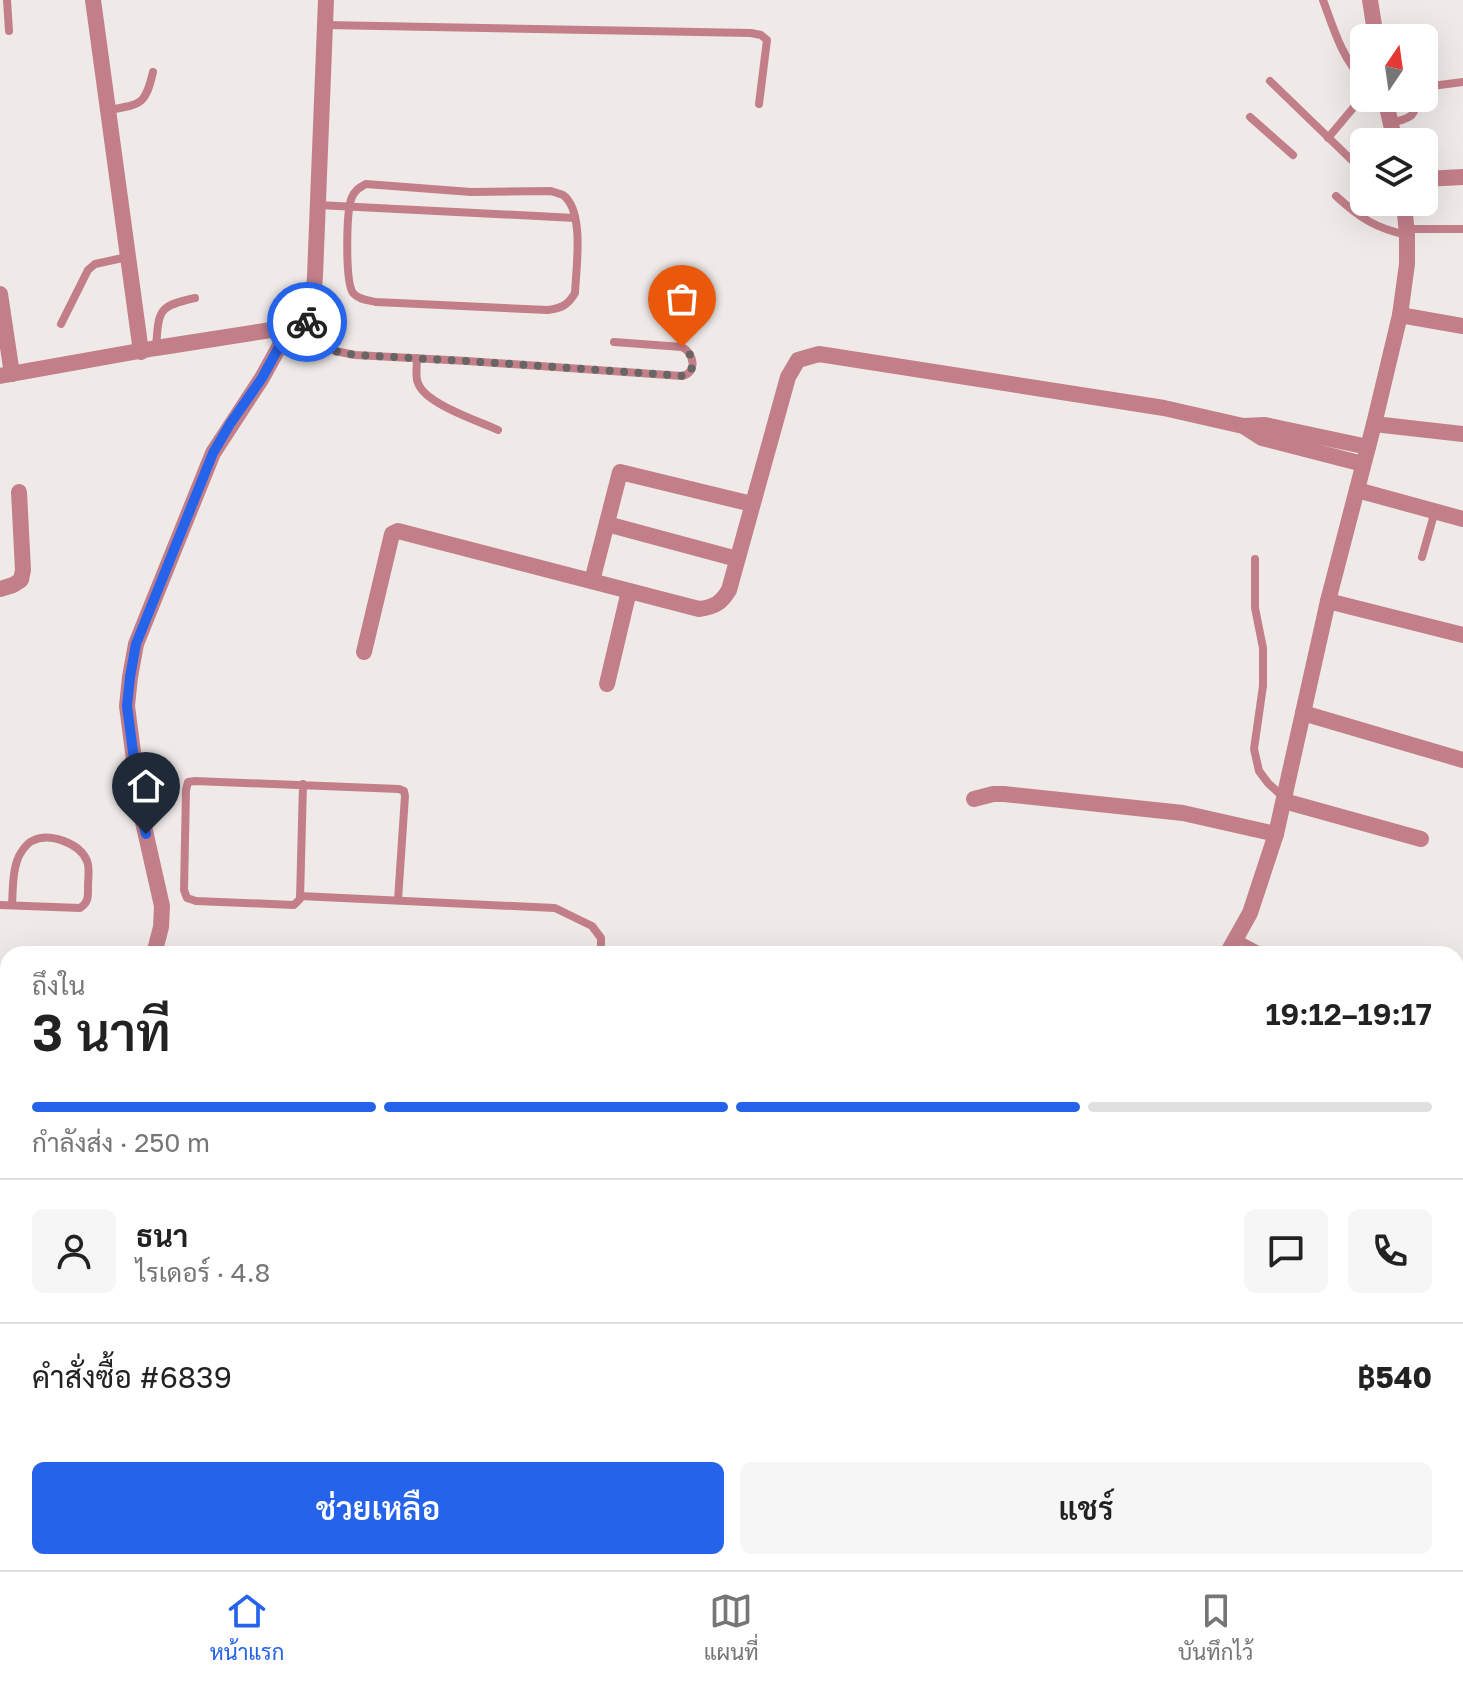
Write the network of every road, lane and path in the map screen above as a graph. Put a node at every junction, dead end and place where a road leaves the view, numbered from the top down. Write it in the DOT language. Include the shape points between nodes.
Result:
graph roads {
  1 [pos="7,0"];
  2 [pos="93,0"];
  3 [pos="326,0"];
  4 [pos="1323,0"];
  5 [pos="1370,0"];
  6 [pos="1374,24"];
  7 [pos="325,25"];
  8 [pos="9,31"];
  9 [pos="1350,62"];
  10 [pos="153,72"];
  11 [pos="1270,81"];
  12 [pos="1463,82"];
  13 [pos="1438,85"];
  14 [pos="759,104"];
  15 [pos="109,110"];
  16 [pos="1350,112"];
  17 [pos="1388,112"];
  18 [pos="1415,112"];
  19 [pos="1250,117"];
  20 [pos="1391,123"];
  21 [pos="1392,128"];
  22 [pos="1328,138"];
  23 [pos="1293,155"];
  24 [pos="1350,159"];
  25 [pos="1463,177"];
  26 [pos="1438,178"];
  27 [pos="1336,196"];
  28 [pos="318,205"];
  29 [pos="349,207"];
  30 [pos="1405,216"];
  31 [pos="575,218"];
  32 [pos="1463,229"];
  33 [pos="1407,232"];
  34 [pos="128,257"];
  35 [pos="0,294"];
  36 [pos="195,298"];
  37 [pos="1400,315"];
  38 [pos="298,323"];
  39 [pos="61,324"];
  40 [pos="1463,326"];
  41 [pos="614,342"];
  42 [pos="148,350"];
  43 [pos="417,358"];
  44 [pos="6,375"];
  45 [pos="1374,424"];
  46 [pos="498,430"];
  47 [pos="1463,434"];
  48 [pos="1366,456"];
  49 [pos="1357,490"];
  50 [pos="19,492"];
  51 [pos="752,504"];
  52 [pos="1435,511"];
  53 [pos="1463,519"];
  54 [pos="607,524"];
  55 [pos="1422,557"];
  56 [pos="737,559"];
  57 [pos="1255,559"];
  58 [pos="592,581"];
  59 [pos="0,589"];
  60 [pos="629,591"];
  61 [pos="1328,601"];
  62 [pos="1463,635"];
  63 [pos="364,652"];
  64 [pos="607,684"];
  65 [pos="1303,713"];
  66 [pos="1463,760"];
  67 [pos="303,784"];
  68 [pos="974,799"];
  69 [pos="1284,800"];
  70 [pos="1276,834"];
  71 [pos="1421,839"];
  72 [pos="300,896"];
  73 [pos="398,900"];
  74 [pos="0,905"];
  75 [pos="12,905"];
  76 [pos="1236,938"];
  77 [pos="156,946"];
  78 [pos="601,946"];
  79 [pos="1232,946"];
  80 [pos="1251,946"];
  1 -- 8 [label="lane"];
  2 -- 15 [label="street"];
  3 -- 7 [label="street"];
  4 -- 9 [label="lane"];
  5 -- 6 [label="street"];
  7 -- 14 [label="lane" via="751,33 767,40"];
  7 -- 28 [label="street"];
  10 -- 15 [label="lane" via="143,101"];
  11 -- 22 [label="lane"];
  12 -- 13 [label="lane"];
  15 -- 34 [label="street"];
  16 -- 22 [label="lane"];
  17 -- 20 [label="street"];
  18 -- 20 [label="lane"];
  19 -- 23 [label="lane"];
  20 -- 21 [label="street"];
  22 -- 24 [label="lane"];
  25 -- 26 [label="street"];
  27 -- 33 [label="lane" via="1370,224"];
  28 -- 29 [label="lane"];
  28 -- 38 [label="street" via="314,293"];
  29 -- 31 [label="lane"];
  29 -- 31 [label="lane" via="357,189 366,184 471,192 551,191 562,195"];
  29 -- 31 [label="lane" via="348,279 359,299 517,309 548,310 570,302 575,293"];
  30 -- 33 [label="street"];
  32 -- 33 [label="lane"];
  33 -- 37 [label="street"];
  34 -- 39 [label="lane" via="88,270"];
  34 -- 42 [label="street"];
  35 -- 44 [label="street"];
  36 -- 42 [label="lane" via="166,306"];
  37 -- 40 [label="street"];
  37 -- 45 [label="street"];
  38 -- 42 [label="street"];
  38 -- 43 [label="lane" via="335,351"];
  38 -- 77 [label="street" via="213,453 136,644 127,706 141,813 162,906"];
  41 -- 43 [label="lane" via="682,347 692,356 690,373"];
  42 -- 44 [label="street"];
  43 -- 46 [label="lane" via="417,382 424,393"];
  45 -- 47 [label="street"];
  45 -- 48 [label="street"];
  48 -- 49 [label="street"];
  48 -- 51 [label="street" via="1265,425 1243,426 1164,408 819,354 792,366"];
  49 -- 52 [label="street"];
  49 -- 61 [label="street"];
  50 -- 59 [label="street" via="23,570 21,580"];
  51 -- 54 [label="street" via="620,472"];
  51 -- 56 [label="street"];
  52 -- 53 [label="street"];
  52 -- 55 [label="lane"];
  54 -- 56 [label="street"];
  54 -- 58 [label="street"];
  56 -- 60 [label="street" via="729,590 712,607 699,609"];
  57 -- 69 [label="lane" via="1263,686 1254,749 1259,771"];
  58 -- 60 [label="street"];
  58 -- 63 [label="street" via="398,531 392,534"];
  60 -- 64 [label="street"];
  61 -- 62 [label="street"];
  61 -- 65 [label="street"];
  65 -- 66 [label="street"];
  65 -- 69 [label="street"];
  67 -- 72 [label="lane"];
  67 -- 72 [label="lane" via="195,781 188,782 186,790 187,898 294,905"];
  67 -- 73 [label="lane" via="404,791"];
  68 -- 70 [label="street" via="1004,794 1183,813"];
  69 -- 70 [label="street"];
  69 -- 71 [label="street"];
  70 -- 76 [label="street" via="1250,913"];
  72 -- 73 [label="lane"];
  73 -- 78 [label="lane" via="555,908 592,926"];
  74 -- 75 [label="lane"];
  75 -- 75 [label="lane" via="17,861 33,840 54,838 81,851 88,862 86,904"];
  76 -- 79 [label="street"];
  76 -- 80 [label="lane"];
}
